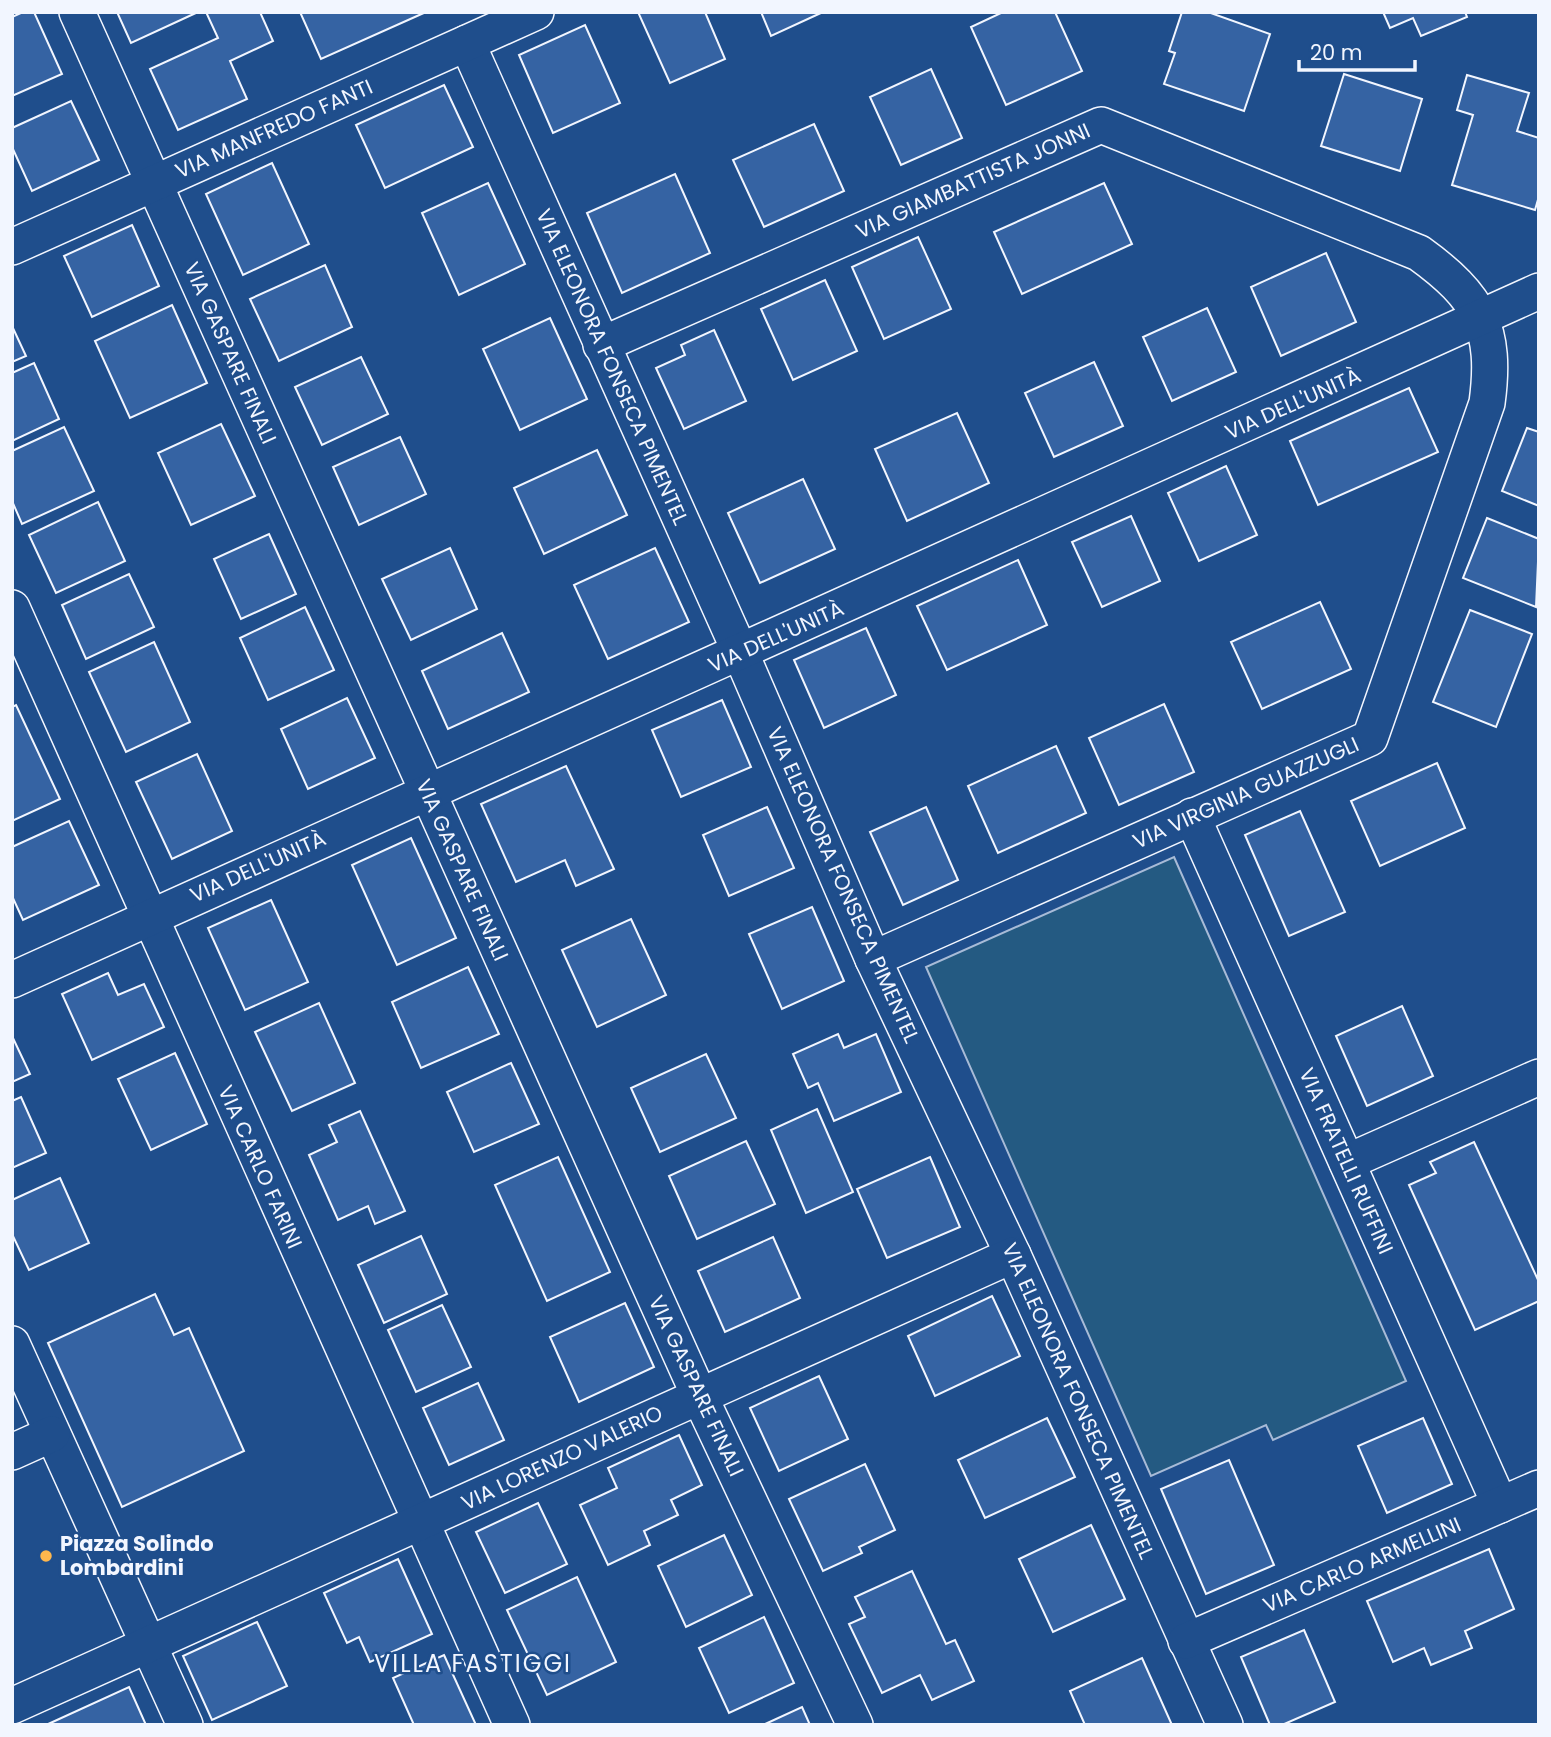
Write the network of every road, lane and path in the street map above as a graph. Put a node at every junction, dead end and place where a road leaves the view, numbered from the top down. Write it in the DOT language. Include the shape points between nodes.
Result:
graph roads {
  1 [pos="76,12"];
  2 [pos="536,12"];
  3 [pos="467,43"];
  4 [pos="155,183"];
  5 [pos="12,247"];
  6 [pos="1539,291"];
  7 [pos="1483,318"];
  8 [pos="601,345"];
  9 [pos="12,608"];
  10 [pos="741,654"];
  11 [pos="426,790"];
  12 [pos="1192,816"];
  13 [pos="148,916"];
  14 [pos="873,959"];
  15 [pos="12,980"];
  16 [pos="1539,1077"];
  17 [pos="1347,1162"];
  18 [pos="1013,1255"];
  19 [pos="12,1344"];
  20 [pos="699,1395"];
  21 [pos="52,1434"];
  22 [pos="12,1452"];
  23 [pos="1539,1488"];
  24 [pos="1500,1505"];
  25 [pos="420,1523"];
  26 [pos="1186,1641"];
  27 [pos="148,1643"];
  28 [pos="12,1706"];
  29 [pos="185,1725"];
  30 [pos="512,1725"];
  31 [pos="855,1725"];
  32 [pos="1225,1725"];
  1 -- 4 [label="street, VIA GASPARE FINALI"];
  2 -- 3 [label="street, VIA MANFREDO FANTI"];
  3 -- 4 [label="street, VIA MANFREDO FANTI"];
  3 -- 8 [label="street, VIA ELEONORA FONSECA PIMENTEL"];
  4 -- 5 [label="street, VIA MANFREDO FANTI"];
  4 -- 11 [label="street, VIA GASPARE FINALI"];
  6 -- 7 [label="street, VIA DELL'UNITÀ"];
  7 -- 8 [label="street, VIA GIAMBATTISTA JONNI" via="1440,268 1419,253 1101,125"];
  7 -- 10 [label="street, VIA DELL'UNITÀ"];
  7 -- 12 [label="street, VIA VIRGINIA GUAZZUGLI" via="1491,356 1488,403 1370,738"];
  8 -- 10 [label="street, VIA ELEONORA FONSECA PIMENTEL"];
  9 -- 13 [label="street, VIA CARLO FARINI"];
  10 -- 11 [label="street, VIA DELL'UNITÀ"];
  10 -- 14 [label="street, VIA ELEONORA FONSECA PIMENTEL"];
  11 -- 13 [label="street, VIA DELL'UNITÀ"];
  11 -- 20 [label="street, VIA GASPARE FINALI"];
  12 -- 14 [label="street, VIA VIRGINIA GUAZZUGLI"];
  12 -- 17 [label="street, VIA FRATELLI RUFFINI"];
  13 -- 15 [label="street, VIA DELL'UNITÀ"];
  13 -- 25 [label="street, VIA CARLO FARINI"];
  14 -- 18 [label="street, VIA ELEONORA FONSECA PIMENTEL"];
  16 -- 17 [label="street"];
  17 -- 24 [label="street, VIA FRATELLI RUFFINI"];
  18 -- 20 [label="street, VIA LORENZO VALERIO"];
  18 -- 26 [label="street, VIA ELEONORA FONSECA PIMENTEL"];
  19 -- 21 [label="street"];
  20 -- 25 [label="street, VIA LORENZO VALERIO"];
  20 -- 31 [label="street, VIA GASPARE FINALI"];
  21 -- 22 [label="street"];
  21 -- 27 [label="street"];
  23 -- 24 [label="street, VIA CARLO ARMELLINI"];
  24 -- 26 [label="street, VIA CARLO ARMELLINI"];
  25 -- 27 [label="street, VIA LORENZO VALERIO"];
  25 -- 30 [label="street, VIA CARLO FARINI"];
  26 -- 32 [label="street, VIA ELEONORA FONSECA PIMENTEL"];
  27 -- 28 [label="street, VIA LORENZO VALERIO"];
  27 -- 29 [label="street"];
}
